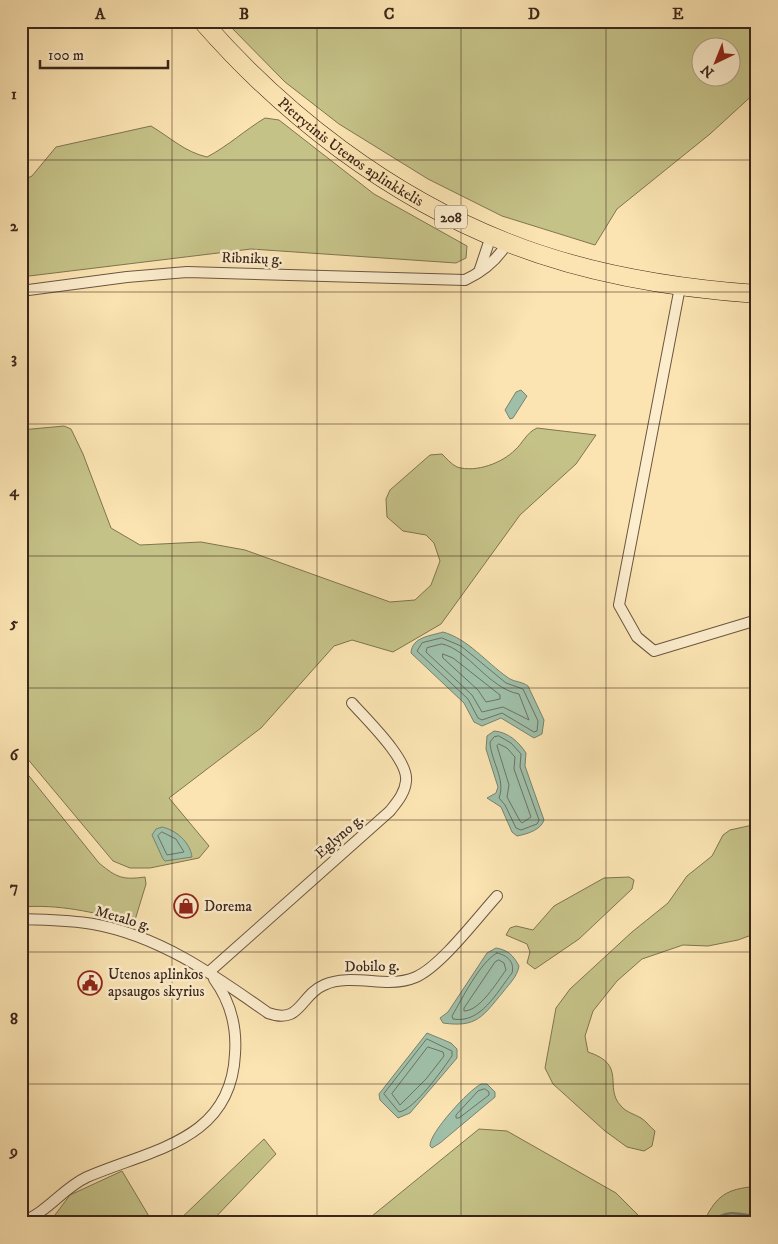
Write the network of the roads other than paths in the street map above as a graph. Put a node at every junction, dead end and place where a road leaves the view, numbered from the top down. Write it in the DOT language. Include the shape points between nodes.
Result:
graph roads {
  1 [pos="202,21"];
  2 [pos="491,236"];
  3 [pos="507,243"];
  4 [pos="479,272"];
  5 [pos="680,287"];
  6 [pos="21,291"];
  7 [pos="757,294"];
  8 [pos="757,620"];
  9 [pos="352,703"];
  10 [pos="497,896"];
  11 [pos="21,919"];
  12 [pos="209,972"];
  13 [pos="21,1222"];
  1 -- 2 [label="highway, Pietrytinis Utenos aplinkkelis / 208" via="258,80 341,149 412,195"];
  2 -- 3 [label="highway, Pietrytinis Utenos aplinkkelis / 208"];
  2 -- 4 [label="street"];
  3 -- 4 [label="street, Ribnikų g." via="502,252"];
  3 -- 5 [label="highway, Pietrytinis Utenos aplinkkelis / 208" via="590,269"];
  4 -- 6 [label="street, Ribnikų g." via="465,280 455,281 187,272"];
  5 -- 7 [label="highway, Pietrytinis Utenos aplinkkelis / 208"];
  5 -- 8 [label="street" via="620,605 636,637 654,651"];
  9 -- 12 [label="street, Eglyno g." via="402,762 407,780 402,796 390,811"];
  10 -- 12 [label="street, Dobilo g." via="450,948 416,977 404,981 326,984 287,1016 268,1013"];
  11 -- 12 [label="street, Metalo g." via="94,924 141,937"];
  12 -- 13 [label="street" via="224,993 232,1015 236,1043 235,1068 227,1097 217,1112 179,1140 84,1178 32,1218"];
}
